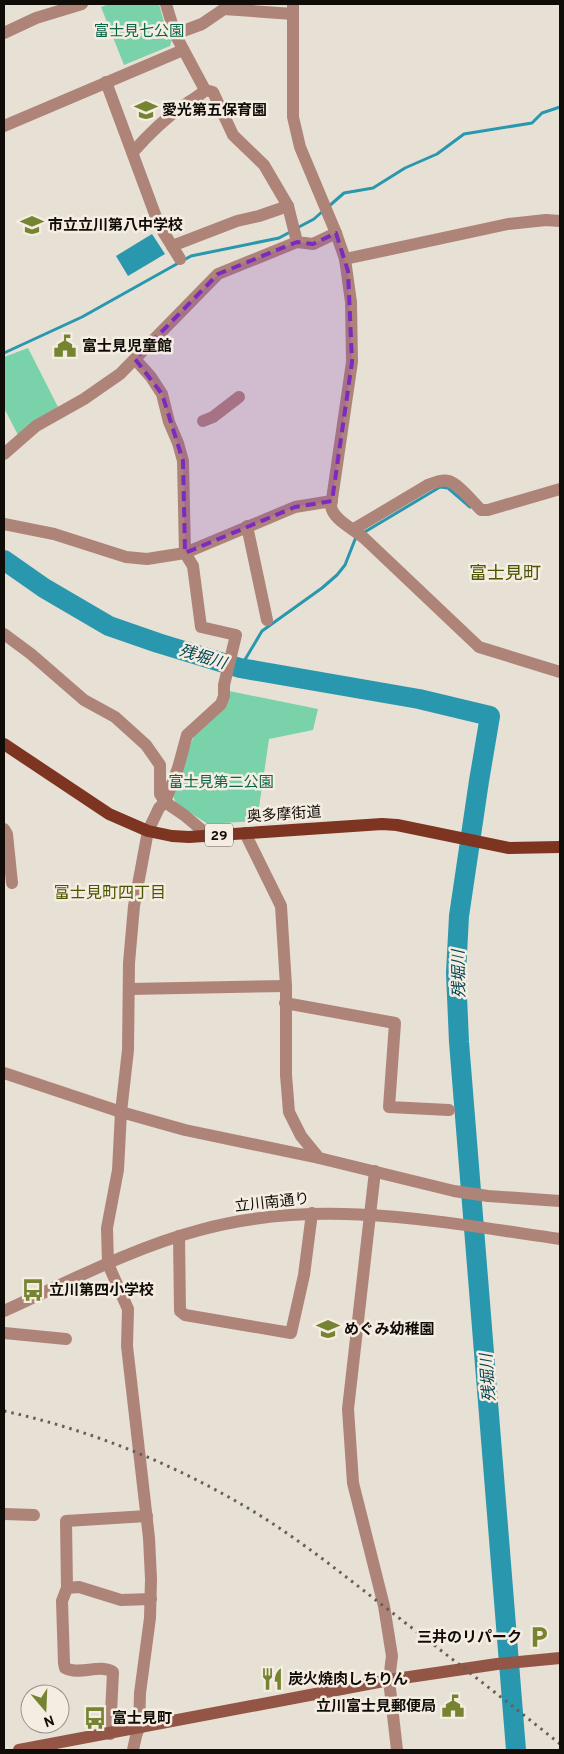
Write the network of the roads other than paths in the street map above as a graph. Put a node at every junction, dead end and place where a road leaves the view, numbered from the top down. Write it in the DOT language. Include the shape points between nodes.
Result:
graph roads {
  1 [pos="82,4"];
  2 [pos="166,4"];
  3 [pos="293,9"];
  4 [pos="4,33"];
  5 [pos="175,34"];
  6 [pos="183,50"];
  7 [pos="106,82"];
  8 [pos="205,90"];
  9 [pos="4,126"];
  10 [pos="133,152"];
  11 [pos="288,206"];
  12 [pos="560,221"];
  13 [pos="336,233"];
  14 [pos="295,234"];
  15 [pos="172,246"];
  16 [pos="180,259"];
  17 [pos="345,259"];
  18 [pos="135,359"];
  19 [pos="239,397"];
  20 [pos="203,421"];
  21 [pos="4,454"];
  22 [pos="560,489"];
  23 [pos="332,501"];
  24 [pos="4,524"];
  25 [pos="246,526"];
  26 [pos="359,534"];
  27 [pos="185,553"];
  28 [pos="267,620"];
  29 [pos="4,634"];
  30 [pos="560,672"];
  31 [pos="4,744"];
  32 [pos="165,802"];
  33 [pos="4,828"];
  34 [pos="148,831"];
  35 [pos="246,833"];
  36 [pos="209,836"];
  37 [pos="560,847"];
  38 [pos="12,883"];
  39 [pos="286,986"];
  40 [pos="130,989"];
  41 [pos="286,1003"];
  42 [pos="4,1073"];
  43 [pos="450,1110"];
  44 [pos="121,1112"];
  45 [pos="319,1158"];
  46 [pos="375,1171"];
  47 [pos="560,1201"];
  48 [pos="312,1213"];
  49 [pos="370,1214"];
  50 [pos="179,1236"];
  51 [pos="560,1239"];
  52 [pos="108,1264"];
  53 [pos="4,1311"];
  54 [pos="4,1333"];
  55 [pos="66,1339"];
  56 [pos="4,1514"];
  57 [pos="34,1514"];
  58 [pos="147,1516"];
  59 [pos="67,1588"];
  60 [pos="151,1600"];
  61 [pos="560,1658"];
  62 [pos="389,1680"];
  63 [pos="140,1728"];
  64 [pos="110,1734"];
  65 [pos="19,1750"];
  66 [pos="134,1750"];
  67 [pos="398,1750"];
  1 -- 4 [label="street" via="36,18"];
  2 -- 5 [label="street"];
  3 -- 5 [label="street" via="224,9 202,24"];
  3 -- 13 [label="street" via="293,117 300,147"];
  5 -- 6 [label="street"];
  6 -- 7 [label="street"];
  6 -- 8 [label="street"];
  7 -- 9 [label="street"];
  7 -- 10 [label="street"];
  8 -- 10 [label="street" via="162,122"];
  8 -- 11 [label="street" via="213,92 233,135 264,165"];
  10 -- 15 [label="street" via="159,225"];
  11 -- 14 [label="street"];
  11 -- 15 [label="street"];
  12 -- 17 [label="street" via="508,224"];
  13 -- 14 [label="street" via="313,244"];
  13 -- 17 [label="street"];
  14 -- 18 [label="street" via="218,274"];
  15 -- 16 [label="street"];
  17 -- 23 [label="street" via="352,362"];
  18 -- 21 [label="street" via="120,374 84,399 36,426"];
  18 -- 27 [label="street" via="162,394 183,461"];
  19 -- 20 [label="street"];
  22 -- 26 [label="street" via="481,510 448,480 439,481 428,485"];
  23 -- 25 [label="street" via="296,507"];
  23 -- 26 [label="street" via="335,517"];
  24 -- 27 [label="street" via="54,534 126,557"];
  25 -- 27 [label="street"];
  25 -- 28 [label="street"];
  26 -- 30 [label="street" via="479,647"];
  27 -- 32 [label="street" via="193,566 201,627 236,635 221,704 187,735"];
  29 -- 32 [label="street" via="84,700 115,716 146,745 160,765 160,794"];
  31 -- 34 [label="main road, 奥多摩街道 / 29" via="109,814"];
  32 -- 34 [label="street"];
  32 -- 36 [label="street"];
  33 -- 38 [label="street"];
  34 -- 36 [label="main road, 奥多摩街道 / 29" via="172,836"];
  34 -- 40 [label="street" via="134,906"];
  35 -- 36 [label="main road, 奥多摩街道 / 29"];
  35 -- 37 [label="main road, 奥多摩街道 / 29" via="382,824 509,848"];
  35 -- 39 [label="street" via="281,906"];
  39 -- 40 [label="street"];
  39 -- 41 [label="street"];
  40 -- 44 [label="street"];
  41 -- 43 [label="street" via="395,1023 389,1107"];
  41 -- 45 [label="street" via="289,1112 301,1136"];
  42 -- 44 [label="street"];
  44 -- 45 [label="street" via="185,1130"];
  44 -- 52 [label="street" via="118,1170 107,1228"];
  45 -- 46 [label="street"];
  46 -- 47 [label="street" via="454,1191"];
  46 -- 49 [label="street"];
  48 -- 49 [label="street, 立川南通り"];
  48 -- 50 [label="street, 立川南通り" via="251,1219"];
  48 -- 50 [label="street" via="304,1274 291,1333 185,1315 180,1311"];
  49 -- 51 [label="street, 立川南通り"];
  49 -- 62 [label="street" via="348,1410 353,1483 384,1606 392,1656"];
  50 -- 52 [label="street, 立川南通り"];
  52 -- 53 [label="street, 立川南通り"];
  52 -- 58 [label="street" via="128,1309 127,1346"];
  54 -- 55 [label="street"];
  56 -- 57 [label="street"];
  58 -- 59 [label="street" via="66,1521"];
  58 -- 60 [label="street"];
  59 -- 60 [label="street" via="79,1587 120,1600"];
  59 -- 64 [label="street" via="62,1601 65,1668 71,1671 108,1669 113,1672"];
  60 -- 63 [label="street" via="140,1693"];
  61 -- 62 [label="main road"];
  62 -- 63 [label="main road"];
  62 -- 67 [label="street"];
  63 -- 64 [label="main road"];
  63 -- 66 [label="street"];
  64 -- 65 [label="main road"];
}
